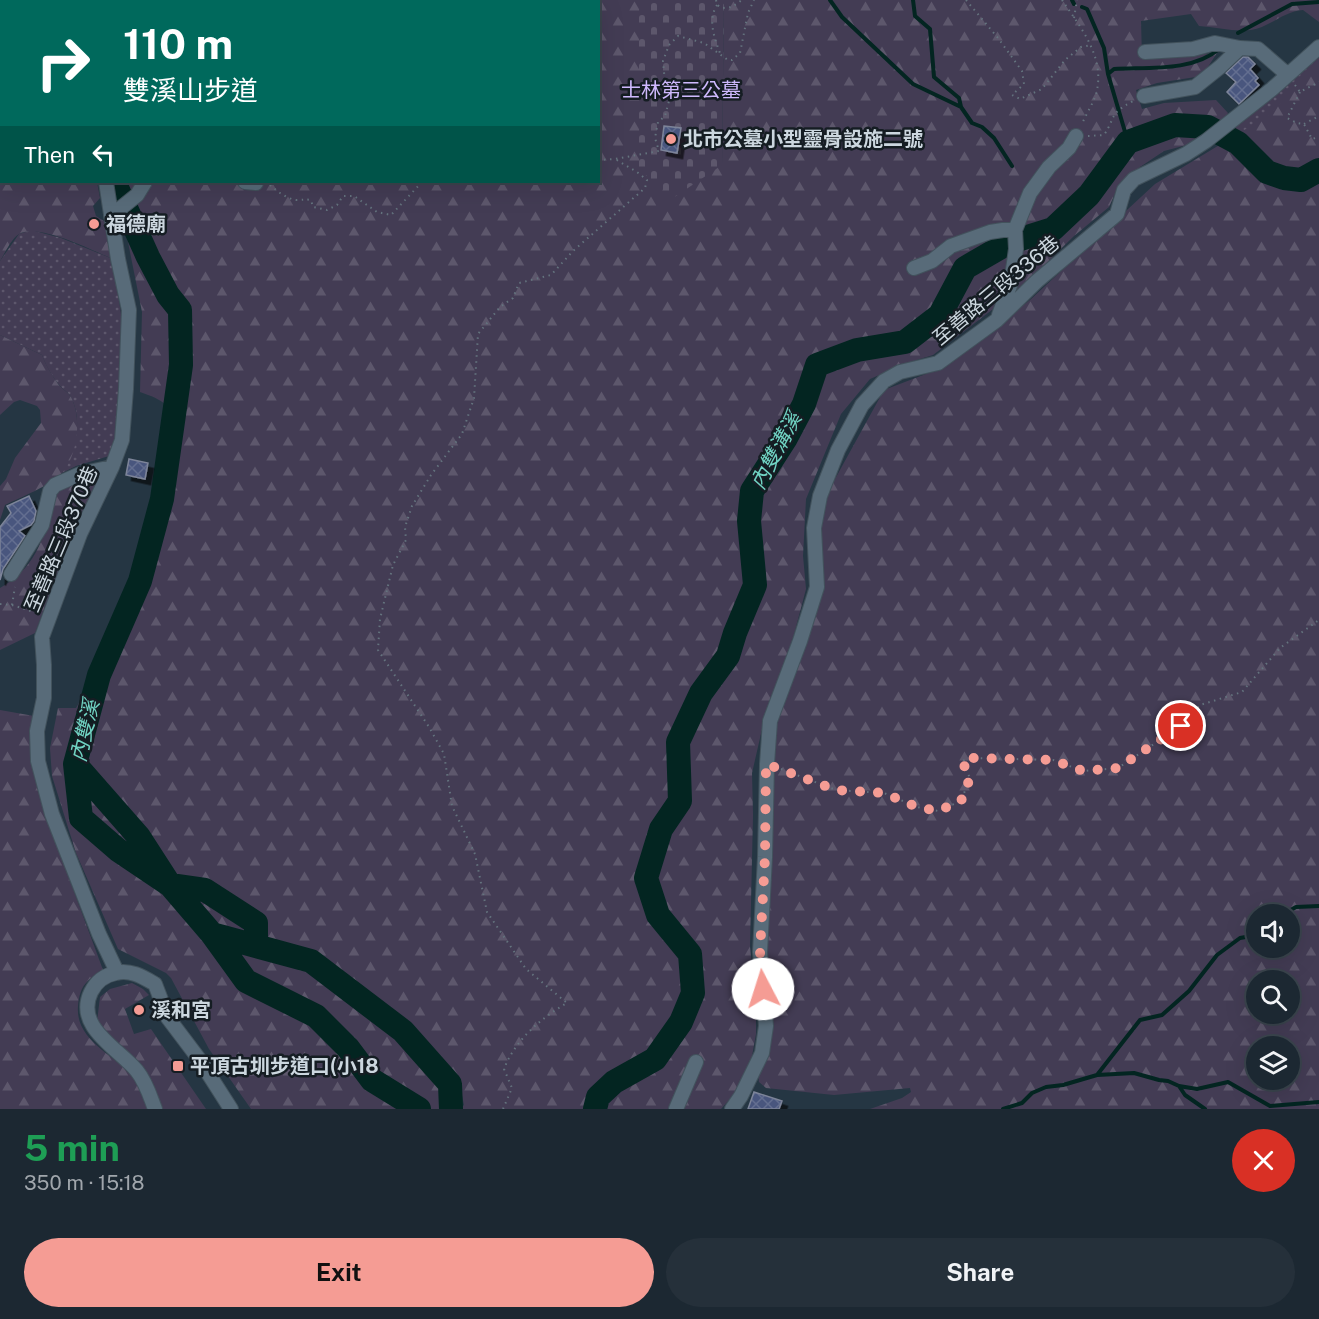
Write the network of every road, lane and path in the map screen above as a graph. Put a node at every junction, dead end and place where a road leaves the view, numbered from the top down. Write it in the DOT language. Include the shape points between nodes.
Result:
graph roads {
  1 [pos="716,0"];
  2 [pos="742,0"];
  3 [pos="754,0"];
  4 [pos="966,0"];
  5 [pos="1062,0"];
  6 [pos="1077,0"];
  7 [pos="717,5"];
  8 [pos="1074,18"];
  9 [pos="1090,45"];
  10 [pos="1319,47"];
  11 [pos="1240,48"];
  12 [pos="1145,52"];
  13 [pos="721,56"];
  14 [pos="1288,75"];
  15 [pos="1319,82"];
  16 [pos="1300,92"];
  17 [pos="1144,96"];
  18 [pos="1319,117"];
  19 [pos="1305,124"];
  20 [pos="1076,136"];
  21 [pos="1319,137"];
  22 [pos="615,159"];
  23 [pos="600,160"];
  24 [pos="106,183"];
  25 [pos="144,183"];
  26 [pos="258,183"];
  27 [pos="421,183"];
  28 [pos="111,216"];
  29 [pos="1015,231"];
  30 [pos="914,268"];
  31 [pos="997,320"];
  32 [pos="112,467"];
  33 [pos="11,574"];
  34 [pos="0,604"];
  35 [pos="12,605"];
  36 [pos="48,617"];
  37 [pos="1319,620"];
  38 [pos="766,764"];
  39 [pos="117,972"];
  40 [pos="696,1062"];
  41 [pos="155,1109"];
  42 [pos="231,1109"];
  43 [pos="503,1109"];
  44 [pos="676,1109"];
  45 [pos="732,1109"];
  1 -- 7 [label="path"];
  2 -- 7 [label="path" via="732,7"];
  3 -- 13 [label="path" via="740,53 732,60"];
  4 -- 9 [label="path" via="1022,71 1024,84 1012,95 1020,99 1042,89 1065,60"];
  5 -- 8 [label="path"];
  6 -- 8 [label="path"];
  7 -- 13 [label="path" via="712,15"];
  8 -- 9 [label="path"];
  9 -- 20 [label="path" via="1099,75 1096,95"];
  10 -- 14 [label="street"];
  11 -- 12 [label="street" via="1215,43 1193,49"];
  11 -- 14 [label="street" via="1258,49"];
  11 -- 17 [label="street" via="1195,87"];
  13 -- 22 [label="path" via="704,43 678,36 669,45 663,61 669,101 665,116 658,122 659,151"];
  14 -- 16 [label="path"];
  14 -- 31 [label="street, 至善路三段336巷" via="1206,141 1134,178 1124,190 1117,214 1037,280"];
  15 -- 16 [label="path"];
  16 -- 19 [label="path" via="1287,118"];
  17 -- 20 [label="path" via="1119,109 1104,135"];
  18 -- 19 [label="path"];
  19 -- 21 [label="path" via="1312,139"];
  20 -- 29 [label="street" via="1030,193"];
  22 -- 23 [label="path"];
  22 -- 43 [label="path" via="647,180 645,188 551,275 519,283 513,298 500,307 478,334 474,398 462,434 411,506 406,540 393,565 380,619 378,650 444,754 452,806 475,854 487,912 526,969 567,1003 545,1016 514,1047 504,1069 512,1088"];
  24 -- 28 [label="street, 至善路三段370巷"];
  25 -- 28 [label="street"];
  26 -- 27 [label="path" via="294,200 311,200 313,207 327,210 343,196 354,196 377,212 391,215"];
  28 -- 32 [label="street, 至善路三段370巷" via="129,310 122,440"];
  29 -- 30 [label="street" via="990,232 951,246 932,261"];
  29 -- 31 [label="street" via="1011,283"];
  31 -- 38 [label="street, 至善路三段336巷" via="938,363 900,372 884,381 861,405 837,450 820,496 814,528 817,587 770,721"];
  32 -- 33 [label="street" via="55,485 42,525"];
  32 -- 36 [label="street, 至善路三段370巷" via="80,534"];
  33 -- 35 [label="path" via="16,582"];
  34 -- 35 [label="path"];
  35 -- 36 [label="path"];
  36 -- 39 [label="street, 至善路三段370巷" via="42,637 44,698 37,731 38,761 52,814"];
  37 -- 38 [label="path" via="1280,648 1242,692 1200,705 1181,726 1118,768 1083,771 1053,760 971,758 962,761 970,778 961,801 938,811 884,793 836,790"];
  38 -- 45 [label="street, 至善路三段336巷" via="760,952 766,1026 762,1053"];
  39 -- 41 [label="street" via="103,978 92,991 88,1002 90,1019 94,1030 137,1072"];
  39 -- 42 [label="street" via="134,973 155,984 168,1018"];
  40 -- 44 [label="street"];
}
